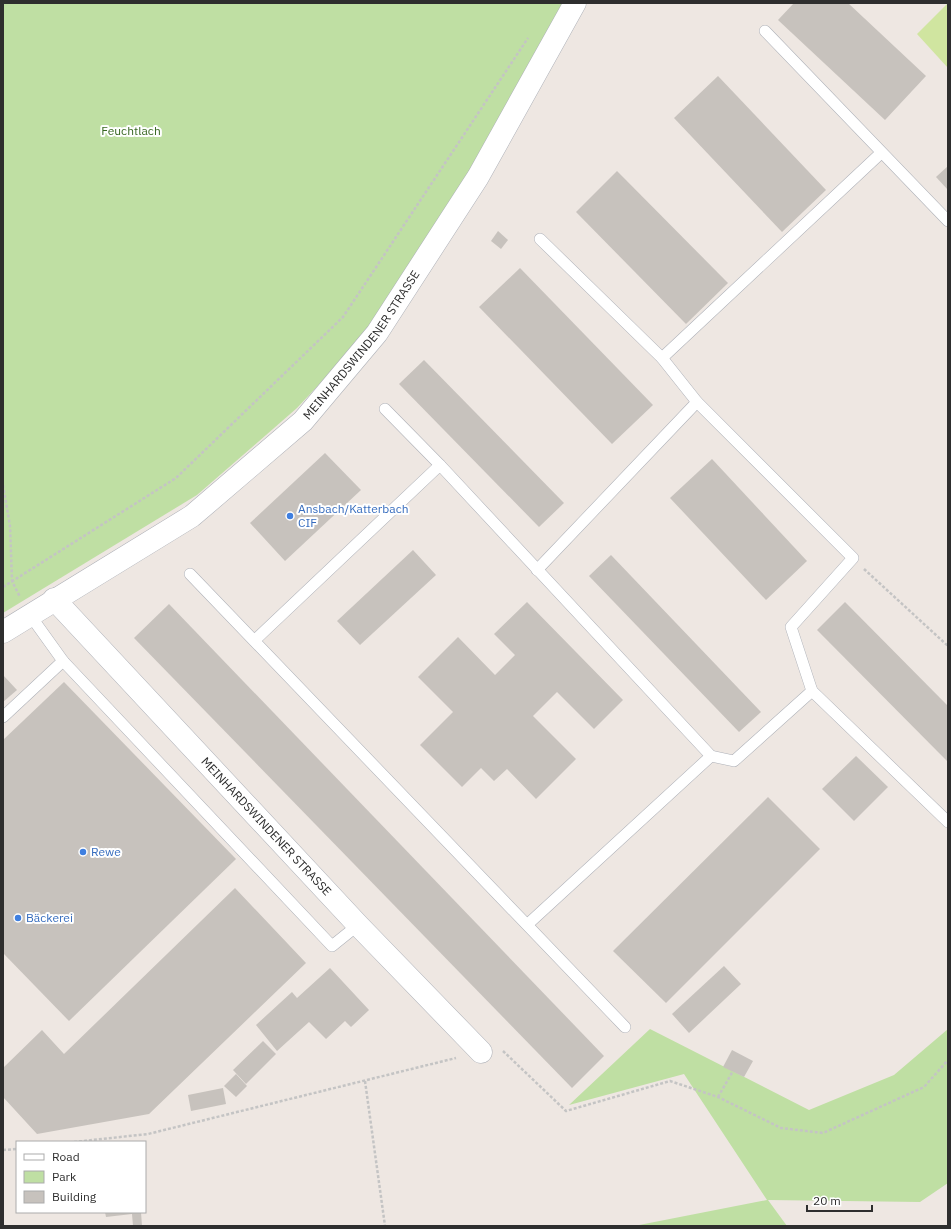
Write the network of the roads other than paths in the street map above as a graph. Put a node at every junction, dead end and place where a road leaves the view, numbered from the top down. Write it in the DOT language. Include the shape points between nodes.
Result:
graph roads {
  1 [pos="575,3"];
  2 [pos="765,31"];
  3 [pos="881,153"];
  4 [pos="948,221"];
  5 [pos="540,240"];
  6 [pos="662,358"];
  7 [pos="697,402"];
  8 [pos="385,409"];
  9 [pos="440,465"];
  10 [pos="537,570"];
  11 [pos="190,574"];
  12 [pos="54,599"];
  13 [pos="30,615"];
  14 [pos="3,632"];
  15 [pos="255,640"];
  16 [pos="63,661"];
  17 [pos="812,691"];
  18 [pos="3,718"];
  19 [pos="711,756"];
  20 [pos="948,822"];
  21 [pos="528,924"];
  22 [pos="358,925"];
  23 [pos="625,1027"];
  24 [pos="481,1052"];
  1 -- 12 [label="street, MEINHARDSWINDENER STRASSE" via="478,177 377,333 303,421 192,516"];
  2 -- 3 [label="lane"];
  3 -- 4 [label="lane"];
  3 -- 6 [label="lane"];
  5 -- 6 [label="lane"];
  6 -- 7 [label="lane"];
  7 -- 10 [label="lane"];
  7 -- 17 [label="lane" via="853,558 791,627"];
  8 -- 9 [label="lane"];
  9 -- 10 [label="lane"];
  9 -- 15 [label="lane"];
  10 -- 19 [label="lane"];
  11 -- 15 [label="lane"];
  12 -- 13 [label="street, MEINHARDSWINDENER STRASSE"];
  12 -- 22 [label="street, MEINHARDSWINDENER STRASSE"];
  13 -- 14 [label="street, MEINHARDSWINDENER STRASSE"];
  13 -- 16 [label="lane"];
  15 -- 21 [label="lane"];
  16 -- 18 [label="lane"];
  16 -- 22 [label="lane" via="332,946"];
  17 -- 19 [label="lane" via="734,761"];
  17 -- 20 [label="lane"];
  19 -- 21 [label="lane"];
  21 -- 23 [label="lane"];
  22 -- 24 [label="street, MEINHARDSWINDENER STRASSE"];
}
